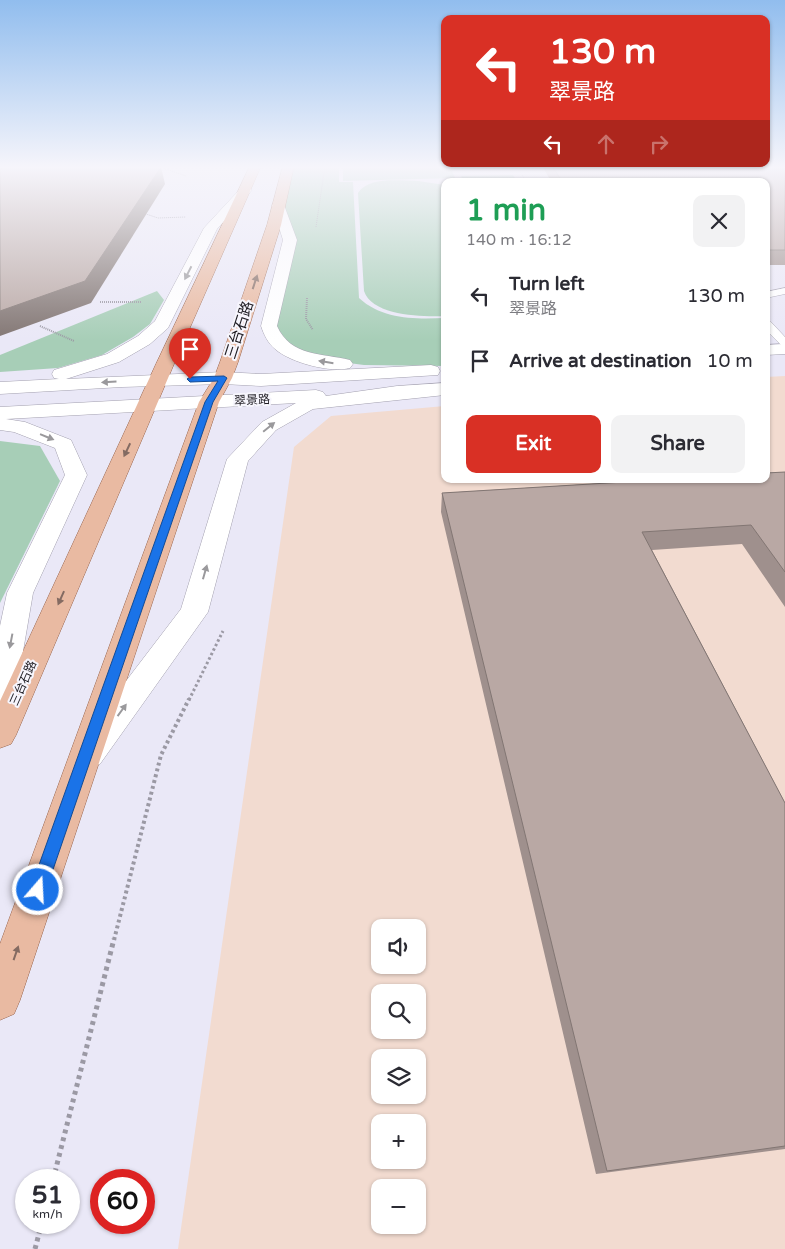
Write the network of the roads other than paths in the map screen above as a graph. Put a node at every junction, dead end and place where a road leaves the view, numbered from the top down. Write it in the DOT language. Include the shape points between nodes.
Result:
graph roads {
  1 [pos="214,224"];
  2 [pos="230,224"];
  3 [pos="274,224"];
  4 [pos="284,224"];
  5 [pos="785,291"];
  6 [pos="770,294"];
  7 [pos="770,327"];
  8 [pos="785,343"];
  9 [pos="785,349"];
  10 [pos="770,350"];
  11 [pos="785,362"];
  12 [pos="770,363"];
  13 [pos="441,368"];
  14 [pos="441,368"];
  15 [pos="158,380"];
  16 [pos="0,383"];
  17 [pos="0,388"];
  18 [pos="441,389"];
  19 [pos="216,390"];
  20 [pos="416,391"];
  21 [pos="148,405"];
  22 [pos="0,413"];
  23 [pos="0,424"];
  24 [pos="0,698"];
  25 [pos="0,735"];
  26 [pos="83,763"];
  27 [pos="0,1000"];
  1 -- 16 [label="main road, one-way" via="162,324 144,340 113,358 72,372"];
  2 -- 15 [label="main road, 三台石路"];
  19 -- 3 [label="main road, 三台石路, one-way"];
  13 -- 4 [label="main road, one-way" via="341,364 310,359 282,346 269,326 290,240"];
  5 -- 6 [label="lane"];
  7 -- 8 [label="lane"];
  9 -- 10 [label="main road"];
  11 -- 12 [label="main road"];
  14 -- 19 [label="main road, 翠景路" via="261,380"];
  15 -- 17 [label="main road, 翠景路, one-way"];
  15 -- 19 [label="main road, 翠景路"];
  15 -- 21 [label="main road, 三台石路"];
  18 -- 20 [label="main road, 翠景路"];
  19 -- 20 [label="main road, 翠景路"];
  19 -- 21 [label="main road, 翠景路"];
  19 -- 26 [label="main road, 三台石路"];
  26 -- 20 [label="main road, one-way" via="194,612 238,459 269,426 308,404"];
  21 -- 22 [label="main road, 翠景路"];
  21 -- 25 [label="main road, 三台石路, one-way"];
  23 -- 24 [label="main road, one-way" via="18,426 64,444 76,475 20,593"];
  27 -- 26 [label="main road, 三台石路, one-way"];
}
